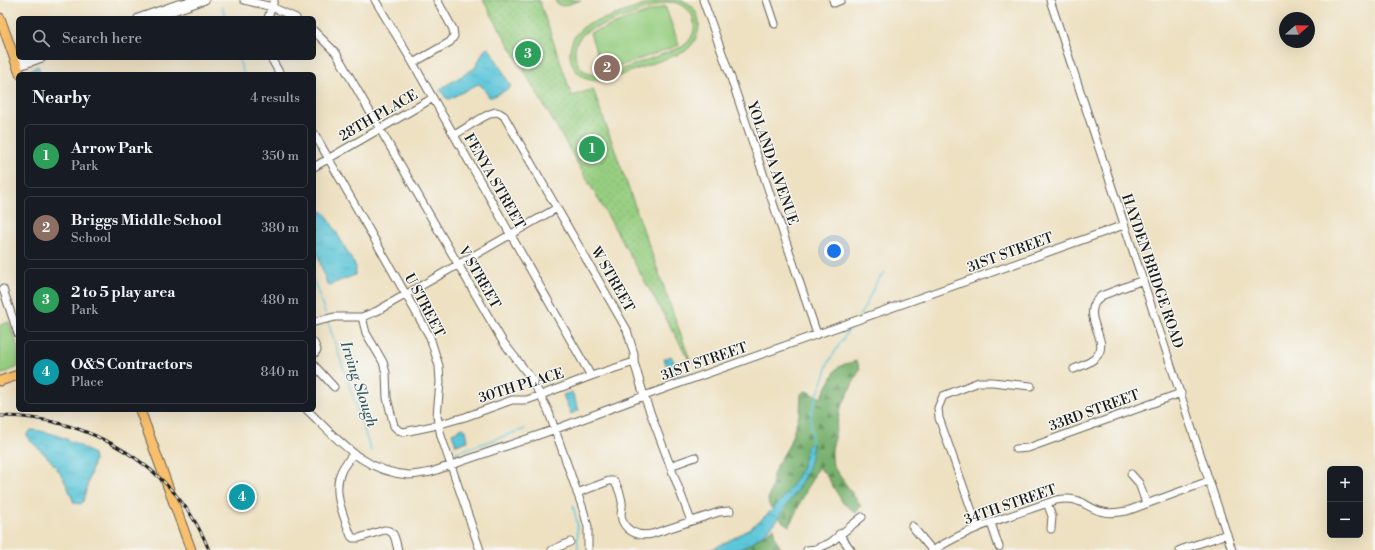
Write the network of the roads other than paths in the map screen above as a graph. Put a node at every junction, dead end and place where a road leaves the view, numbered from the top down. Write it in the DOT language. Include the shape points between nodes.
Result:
graph roads {
  1 [pos="197,0"];
  2 [pos="205,0"];
  3 [pos="244,0"];
  4 [pos="375,0"];
  5 [pos="437,0"];
  6 [pos="703,0"];
  7 [pos="766,0"];
  8 [pos="1050,0"];
  9 [pos="273,3"];
  10 [pos="144,16"];
  11 [pos="160,16"];
  12 [pos="269,16"];
  13 [pos="293,16"];
  14 [pos="0,18"];
  15 [pos="775,24"];
  16 [pos="316,33"];
  17 [pos="24,60"];
  18 [pos="37,60"];
  19 [pos="272,60"];
  20 [pos="413,63"];
  21 [pos="18,68"];
  22 [pos="279,72"];
  23 [pos="433,98"];
  24 [pos="380,129"];
  25 [pos="454,136"];
  26 [pos="316,137"];
  27 [pos="328,159"];
  28 [pos="316,166"];
  29 [pos="557,208"];
  30 [pos="1124,225"];
  31 [pos="511,235"];
  32 [pos="458,266"];
  33 [pos="1143,280"];
  34 [pos="2,293"];
  35 [pos="406,295"];
  36 [pos="362,317"];
  37 [pos="316,322"];
  38 [pos="16,329"];
  39 [pos="817,334"];
  40 [pos="634,362"];
  41 [pos="316,367"];
  42 [pos="1074,368"];
  43 [pos="16,376"];
  44 [pos="591,376"];
  45 [pos="0,382"];
  46 [pos="1032,386"];
  47 [pos="334,387"];
  48 [pos="1181,393"];
  49 [pos="541,396"];
  50 [pos="644,396"];
  51 [pos="141,412"];
  52 [pos="309,412"];
  53 [pos="439,424"];
  54 [pos="556,429"];
  55 [pos="1016,449"];
  56 [pos="353,454"];
  57 [pos="695,457"];
  58 [pos="451,466"];
  59 [pos="670,466"];
  60 [pos="1131,474"];
  61 [pos="1210,481"];
  62 [pos="578,493"];
  63 [pos="1047,503"];
  64 [pos="1146,503"];
  65 [pos="730,511"];
  66 [pos="862,517"];
  67 [pos="691,521"];
  68 [pos="990,523"];
  69 [pos="912,526"];
  70 [pos="978,528"];
  71 [pos="1051,529"];
  72 [pos="839,534"];
  73 [pos="1227,534"];
  74 [pos="570,542"];
  75 [pos="999,547"];
  76 [pos="191,550"];
  77 [pos="398,550"];
  78 [pos="480,550"];
  79 [pos="552,550"];
  80 [pos="588,550"];
  81 [pos="807,550"];
  82 [pos="850,550"];
  83 [pos="933,550"];
  84 [pos="1180,550"];
  85 [pos="1232,550"];
  1 -- 10 [label="street"];
  2 -- 11 [label="street"];
  3 -- 9 [label="street"];
  4 -- 20 [label="street, FENYA STREET"];
  5 -- 20 [label="street" via="453,29 454,36 450,42"];
  6 -- 39 [label="street, YOLANDA AVENUE"];
  7 -- 15 [label="street"];
  8 -- 30 [label="street, HAYDEN BRIDGE ROAD"];
  9 -- 12 [label="street"];
  9 -- 13 [label="street"];
  14 -- 21 [label="main road"];
  16 -- 24 [label="street, V STREET" via="336,53"];
  17 -- 21 [label="street"];
  18 -- 21 [label="street"];
  19 -- 22 [label="street"];
  20 -- 23 [label="street, FENYA STREET"];
  23 -- 24 [label="street, 28TH PLACE"];
  23 -- 25 [label="street, FENYA STREET"];
  24 -- 27 [label="street, 28TH PLACE"];
  24 -- 32 [label="street, V STREET"];
  25 -- 29 [label="street, W STREET" via="485,117 500,113"];
  25 -- 31 [label="street, FENYA STREET"];
  26 -- 27 [label="street, U STREET"];
  27 -- 28 [label="street, 28TH PLACE"];
  27 -- 35 [label="street, U STREET"];
  29 -- 31 [label="street"];
  29 -- 40 [label="street, W STREET" via="627,330"];
  30 -- 33 [label="street, HAYDEN BRIDGE ROAD"];
  30 -- 39 [label="street, 31ST STREET"];
  31 -- 32 [label="street"];
  31 -- 44 [label="street, FENYA STREET"];
  32 -- 35 [label="street"];
  32 -- 49 [label="street, V STREET" via="503,342 531,378"];
  33 -- 42 [label="street" via="1095,300 1092,315 1101,349 1097,357"];
  33 -- 48 [label="street, HAYDEN BRIDGE ROAD"];
  34 -- 38 [label="street"];
  35 -- 36 [label="street"];
  35 -- 53 [label="street, U STREET" via="430,337 438,361"];
  36 -- 37 [label="street" via="335,317"];
  36 -- 53 [label="street, 30TH PLACE" via="366,333 383,362 387,398 394,426 404,432"];
  39 -- 50 [label="street, 31ST STREET"];
  40 -- 44 [label="street, 30TH PLACE"];
  40 -- 50 [label="street, W STREET"];
  41 -- 47 [label="street"];
  43 -- 45 [label="main road"];
  44 -- 49 [label="street, 30TH PLACE"];
  46 -- 70 [label="street" via="979,382 943,396 938,408 939,418"];
  48 -- 55 [label="street, 33RD STREET" via="1028,448"];
  48 -- 61 [label="street, HAYDEN BRIDGE ROAD"];
  49 -- 53 [label="street, 30TH PLACE" via="527,400 512,400"];
  49 -- 54 [label="street, V STREET"];
  50 -- 54 [label="street, 31ST STREET"];
  50 -- 59 [label="street, W STREET"];
  51 -- 76 [label="main road"];
  52 -- 56 [label="street, 31ST STREET"];
  53 -- 58 [label="street, U STREET"];
  54 -- 58 [label="street, 31ST STREET"];
  54 -- 62 [label="street, V STREET"];
  56 -- 58 [label="street, 31ST STREET" via="377,468 410,475"];
  56 -- 77 [label="street" via="341,472 338,484 339,500 351,536 359,538 384,530 392,531"];
  57 -- 59 [label="street"];
  58 -- 78 [label="street, U STREET"];
  59 -- 67 [label="street, W STREET"];
  60 -- 64 [label="street" via="1139,483"];
  61 -- 64 [label="street, 34TH STREET"];
  61 -- 73 [label="street, HAYDEN BRIDGE ROAD"];
  62 -- 67 [label="street" via="614,481 622,503 622,520 631,531 642,536"];
  62 -- 80 [label="street, V STREET" via="588,527"];
  63 -- 64 [label="street, 34TH STREET" via="1066,499 1076,500 1105,513 1126,511"];
  63 -- 68 [label="street, 34TH STREET"];
  63 -- 71 [label="street" via="1052,516"];
  65 -- 67 [label="street"];
  66 -- 72 [label="street"];
  68 -- 70 [label="street, 34TH STREET"];
  68 -- 75 [label="street"];
  69 -- 83 [label="street"];
  70 -- 83 [label="street, 34TH STREET"];
  72 -- 81 [label="street" via="823,546"];
  72 -- 82 [label="street"];
  73 -- 84 [label="street"];
  73 -- 85 [label="street, HAYDEN BRIDGE ROAD"];
  74 -- 79 [label="street"];
}
